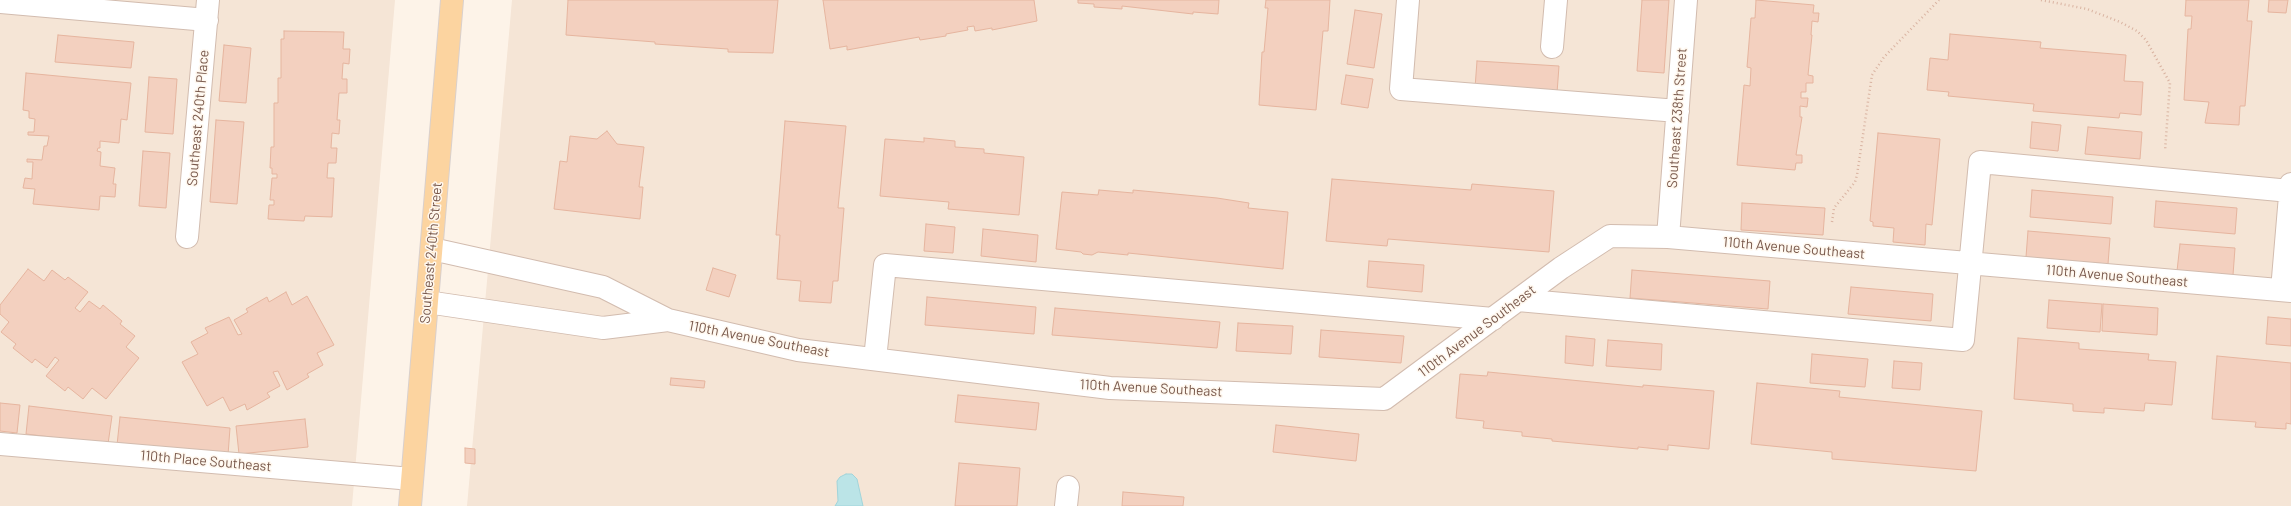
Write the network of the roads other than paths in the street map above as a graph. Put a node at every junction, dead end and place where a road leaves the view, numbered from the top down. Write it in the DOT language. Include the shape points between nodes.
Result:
graph roads {
  1 [pos="452,0"];
  2 [pos="1408,0"];
  3 [pos="1556,0"];
  4 [pos="1686,0"];
  5 [pos="0,2"];
  6 [pos="208,10"];
  7 [pos="1552,47"];
  8 [pos="1678,111"];
  9 [pos="2291,187"];
  10 [pos="187,237"];
  11 [pos="1668,237"];
  12 [pos="432,249"];
  13 [pos="1970,263"];
  14 [pos="2286,291"];
  15 [pos="1518,300"];
  16 [pos="427,302"];
  17 [pos="1493,319"];
  18 [pos="668,320"];
  19 [pos="875,359"];
  20 [pos="0,444"];
  21 [pos="412,479"];
  22 [pos="410,506"];
  1 -- 12 [label="main road, Southeast 240th Street"];
  2 -- 8 [label="street" via="1401,89"];
  3 -- 7 [label="street"];
  4 -- 8 [label="street, Southeast 238th Street"];
  5 -- 6 [label="street"];
  6 -- 10 [label="street, Southeast 240th Place"];
  8 -- 11 [label="street, Southeast 238th Street"];
  9 -- 13 [label="street" via="2164,179 1980,162"];
  9 -- 14 [label="street"];
  11 -- 13 [label="street, 110th Avenue Southeast"];
  11 -- 15 [label="street, 110th Avenue Southeast" via="1610,236"];
  12 -- 16 [label="main road, Southeast 240th Street"];
  12 -- 18 [label="street, 110th Avenue Southeast" via="603,287"];
  13 -- 14 [label="street, 110th Avenue Southeast"];
  13 -- 15 [label="street" via="1963,340"];
  15 -- 17 [label="street, 110th Avenue Southeast"];
  16 -- 18 [label="street, 110th Avenue Southeast" via="603,328"];
  16 -- 21 [label="main road, Southeast 240th Street"];
  17 -- 19 [label="street, 110th Avenue Southeast" via="1384,399 1110,388"];
  17 -- 19 [label="street" via="885,265"];
  18 -- 19 [label="street, 110th Avenue Southeast" via="798,350"];
  20 -- 21 [label="street, 110th Place Southeast"];
  21 -- 22 [label="main road, Southeast 240th Street"];
}
